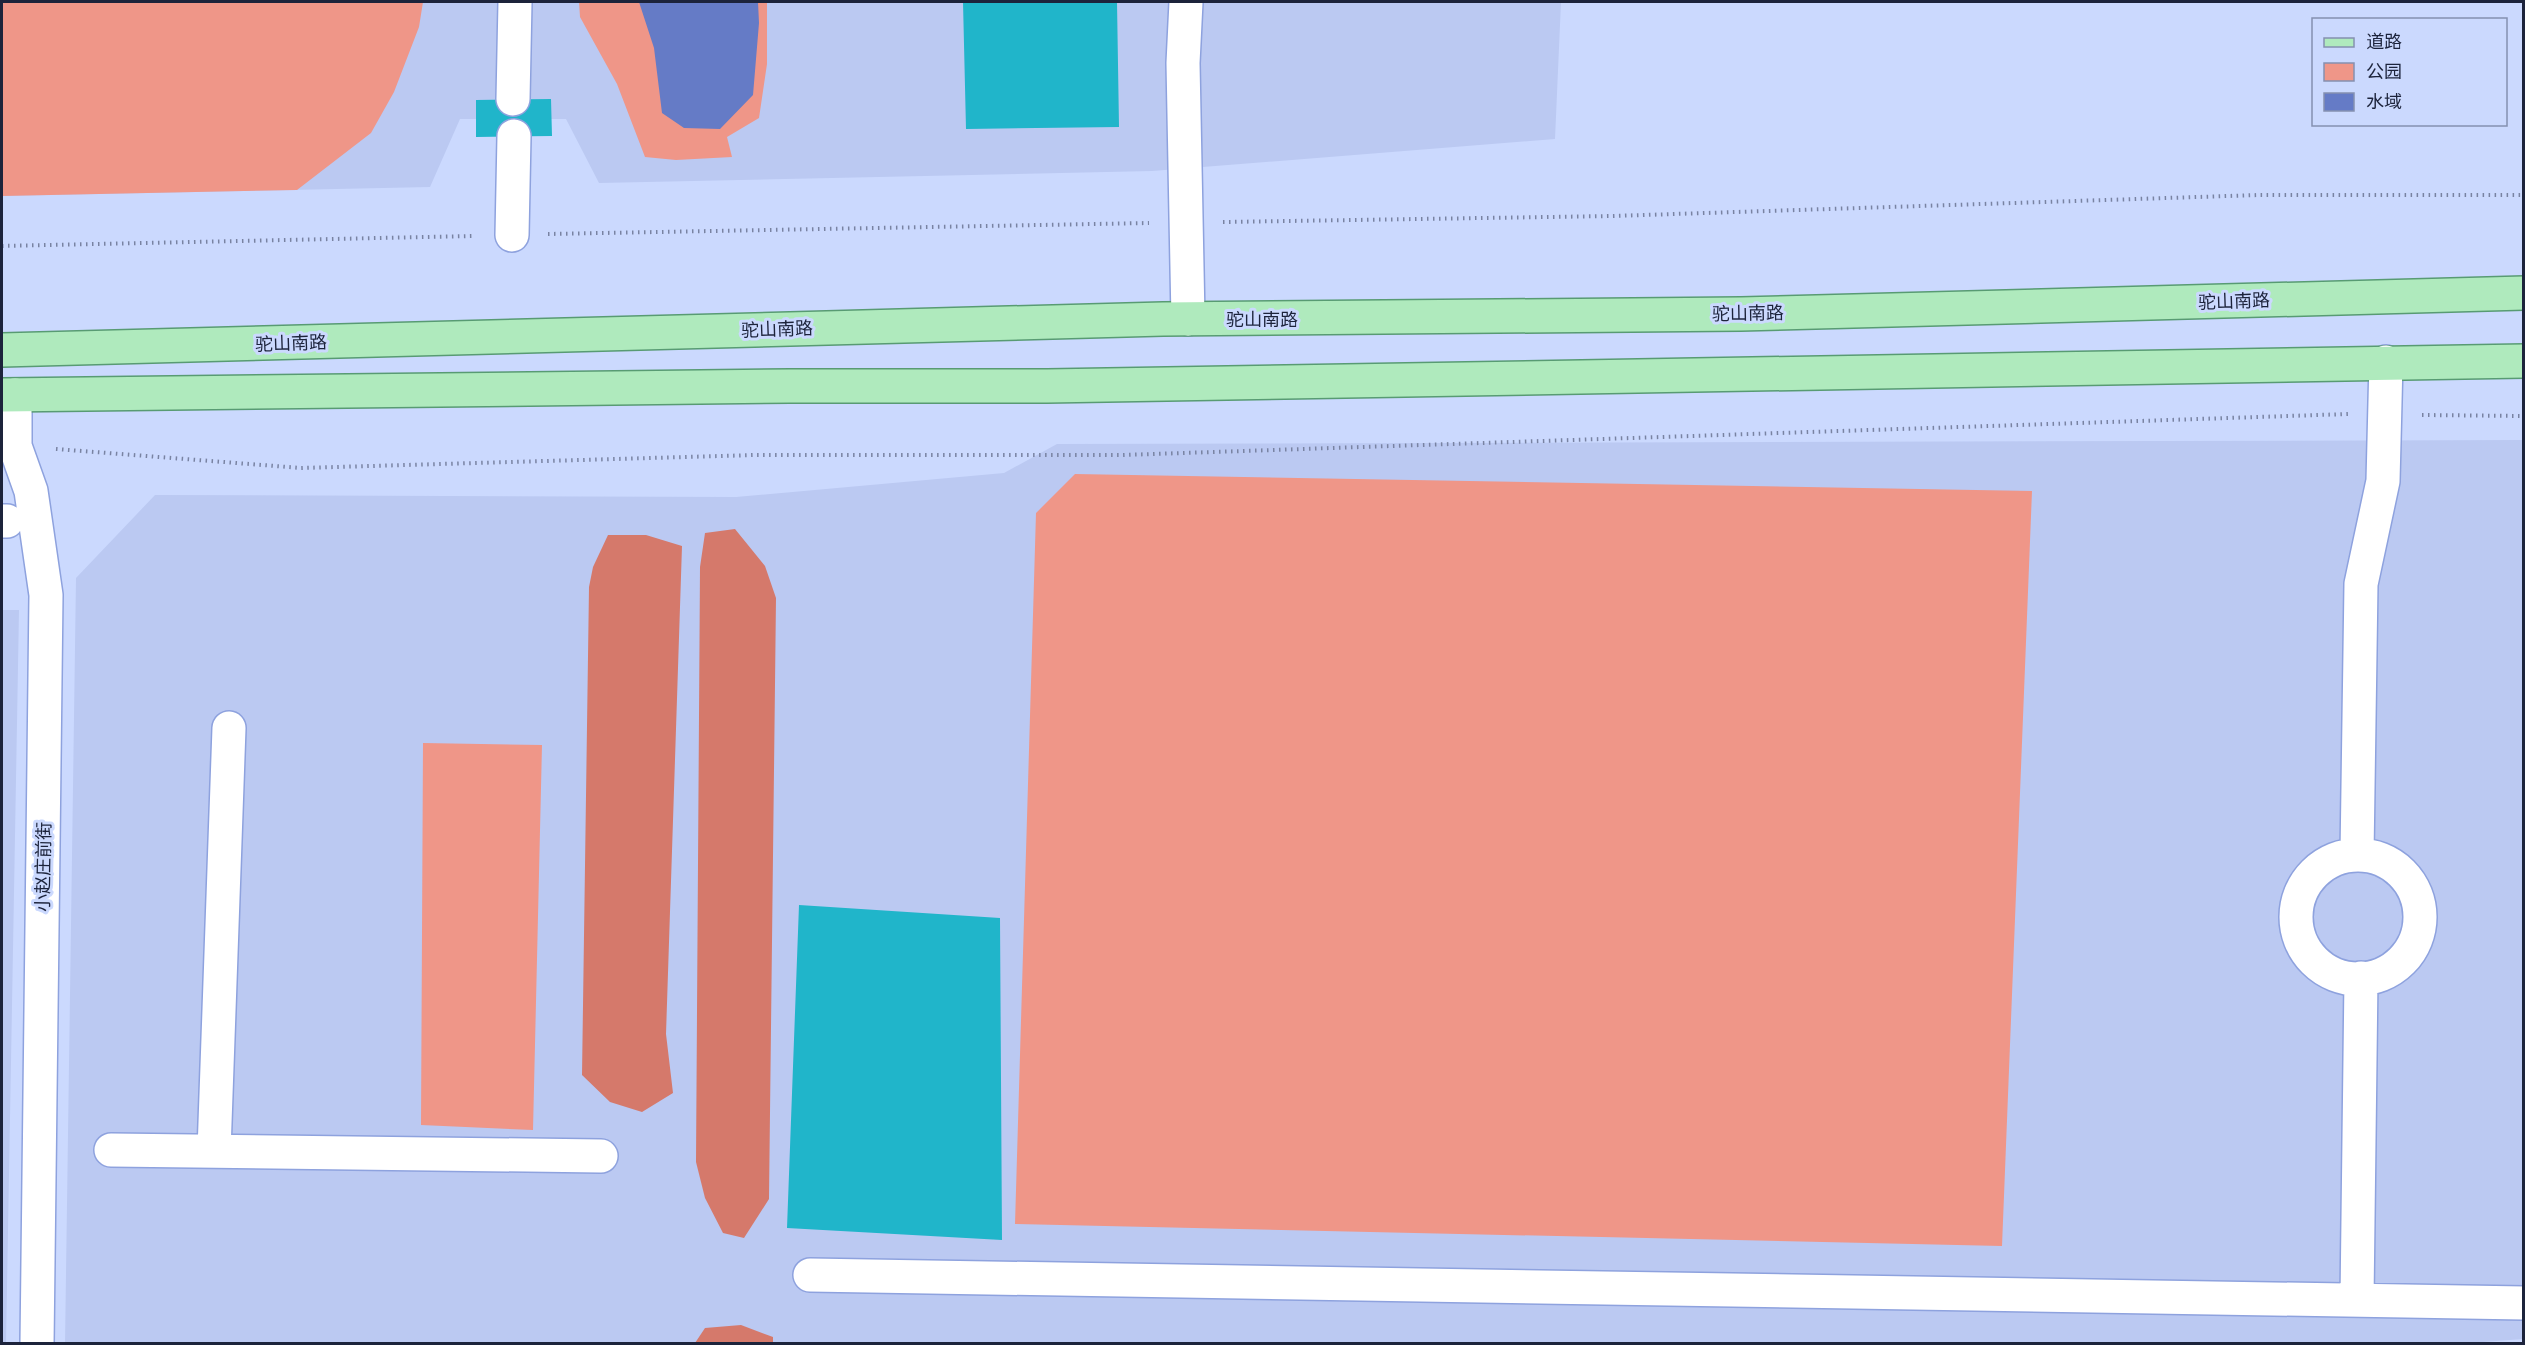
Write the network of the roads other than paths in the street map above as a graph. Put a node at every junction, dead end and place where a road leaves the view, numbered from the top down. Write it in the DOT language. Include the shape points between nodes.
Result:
graph roads {
  1 [pos="514,2"];
  2 [pos="1186,2"];
  3 [pos="513,99"];
  4 [pos="514,136"];
  5 [pos="512,235"];
  6 [pos="2523,293"];
  7 [pos="1188,319"];
  8 [pos="2,350"];
  9 [pos="2523,361"];
  10 [pos="2386,362"];
  11 [pos="8,395"];
  12 [pos="229,728"];
  13 [pos="2357,855"];
  14 [pos="2361,978"];
  15 [pos="111,1150"];
  16 [pos="214,1151"];
  17 [pos="601,1156"];
  18 [pos="810,1275"];
  19 [pos="2357,1300"];
  20 [pos="2523,1303"];
  21 [pos="37,1344"];
  1 -- 3 [label="street"];
  2 -- 7 [label="street" via="1183,63"];
  4 -- 5 [label="street"];
  6 -- 7 [label="main road, 驼山南路" via="1741,314"];
  7 -- 8 [label="main road, 驼山南路"];
  9 -- 10 [label="main road"];
  10 -- 11 [label="main road" via="1071,386"];
  10 -- 13 [label="street" via="2383,481 2361,584"];
  11 -- 21 [label="street, 小赵庄前街" via="15,446 31,491 46,595"];
  12 -- 16 [label="street"];
  13 -- 14 [label="street" via="2377,858 2396,867 2410,882 2418,901 2420,922 2415,942 2403,960 2386,972"];
  13 -- 14 [label="street" via="2337,858 2319,868 2306,883 2298,902 2297,922 2301,941 2312,958 2327,971 2346,978"];
  14 -- 19 [label="street"];
  15 -- 16 [label="street"];
  16 -- 17 [label="street"];
  18 -- 19 [label="street"];
  19 -- 20 [label="street"];
}
